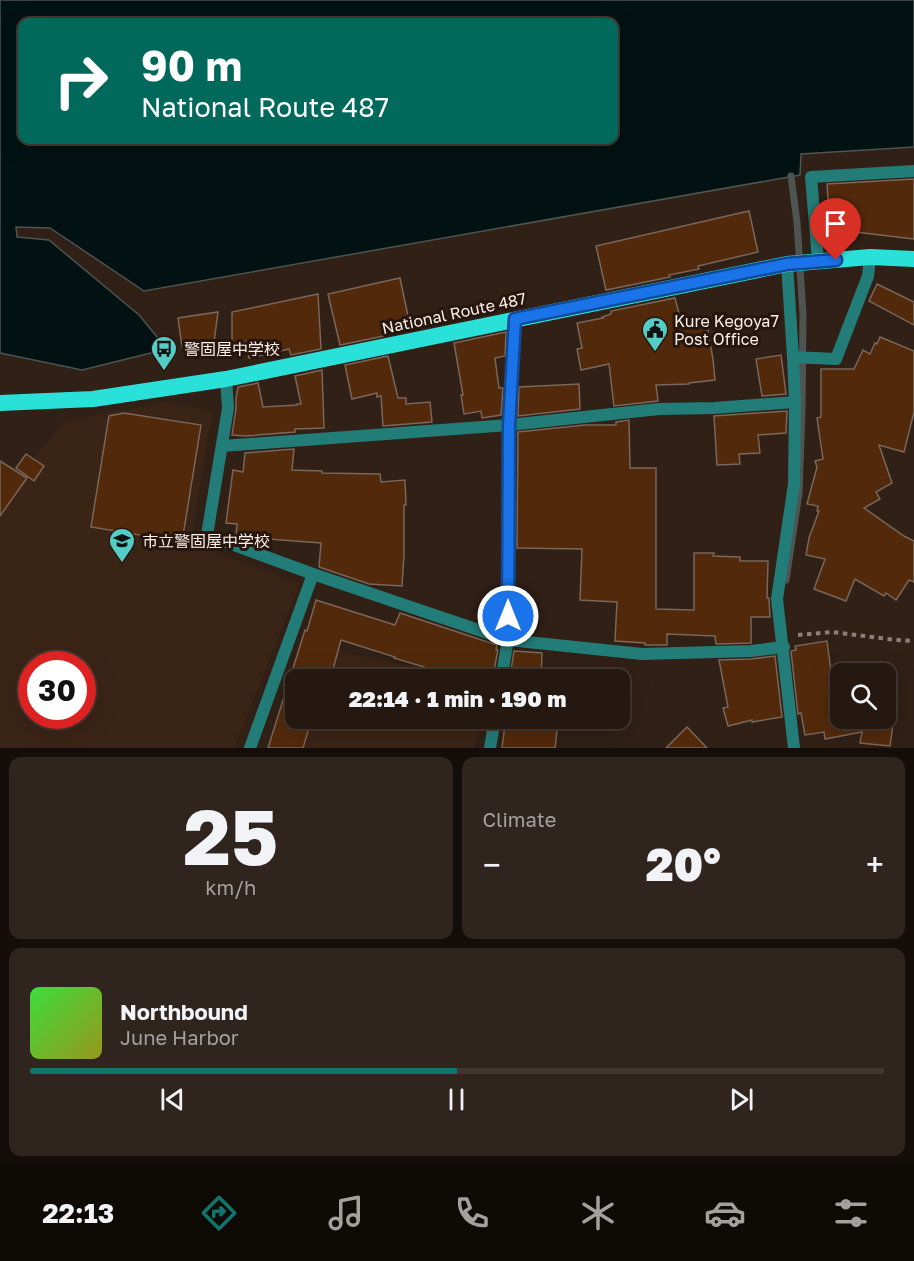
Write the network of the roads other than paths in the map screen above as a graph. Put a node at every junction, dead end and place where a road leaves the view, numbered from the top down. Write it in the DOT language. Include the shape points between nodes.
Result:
graph roads {
  1 [pos="914,171"];
  2 [pos="870,257"];
  3 [pos="914,260"];
  4 [pos="818,261"];
  5 [pos="787,264"];
  6 [pos="515,319"];
  7 [pos="794,357"];
  8 [pos="226,379"];
  9 [pos="795,402"];
  10 [pos="0,403"];
  11 [pos="509,425"];
  12 [pos="222,446"];
  13 [pos="313,574"];
  14 [pos="508,640"];
  15 [pos="783,642"];
  16 [pos="503,669"];
  17 [pos="493,729"];
  18 [pos="250,748"];
  19 [pos="490,748"];
  20 [pos="794,748"];
  1 -- 4 [label="street" via="811,177"];
  2 -- 3 [label="highway, National Route 487"];
  2 -- 4 [label="highway, National Route 487"];
  2 -- 7 [label="street" via="868,276 836,359"];
  4 -- 5 [label="highway, National Route 487"];
  5 -- 6 [label="highway, National Route 487"];
  5 -- 7 [label="street"];
  6 -- 8 [label="highway, National Route 487"];
  6 -- 11 [label="street"];
  7 -- 9 [label="street"];
  8 -- 10 [label="highway, National Route 487" via="93,399"];
  8 -- 12 [label="street" via="228,408"];
  9 -- 11 [label="street" via="658,409"];
  9 -- 15 [label="street" via="794,484 777,599"];
  11 -- 12 [label="street"];
  11 -- 14 [label="street"];
  12 -- 13 [label="street" via="207,535"];
  13 -- 14 [label="street"];
  13 -- 18 [label="street"];
  14 -- 15 [label="street" via="642,654 751,651"];
  14 -- 16 [label="street"];
  15 -- 20 [label="street"];
  17 -- 19 [label="street"];
}
